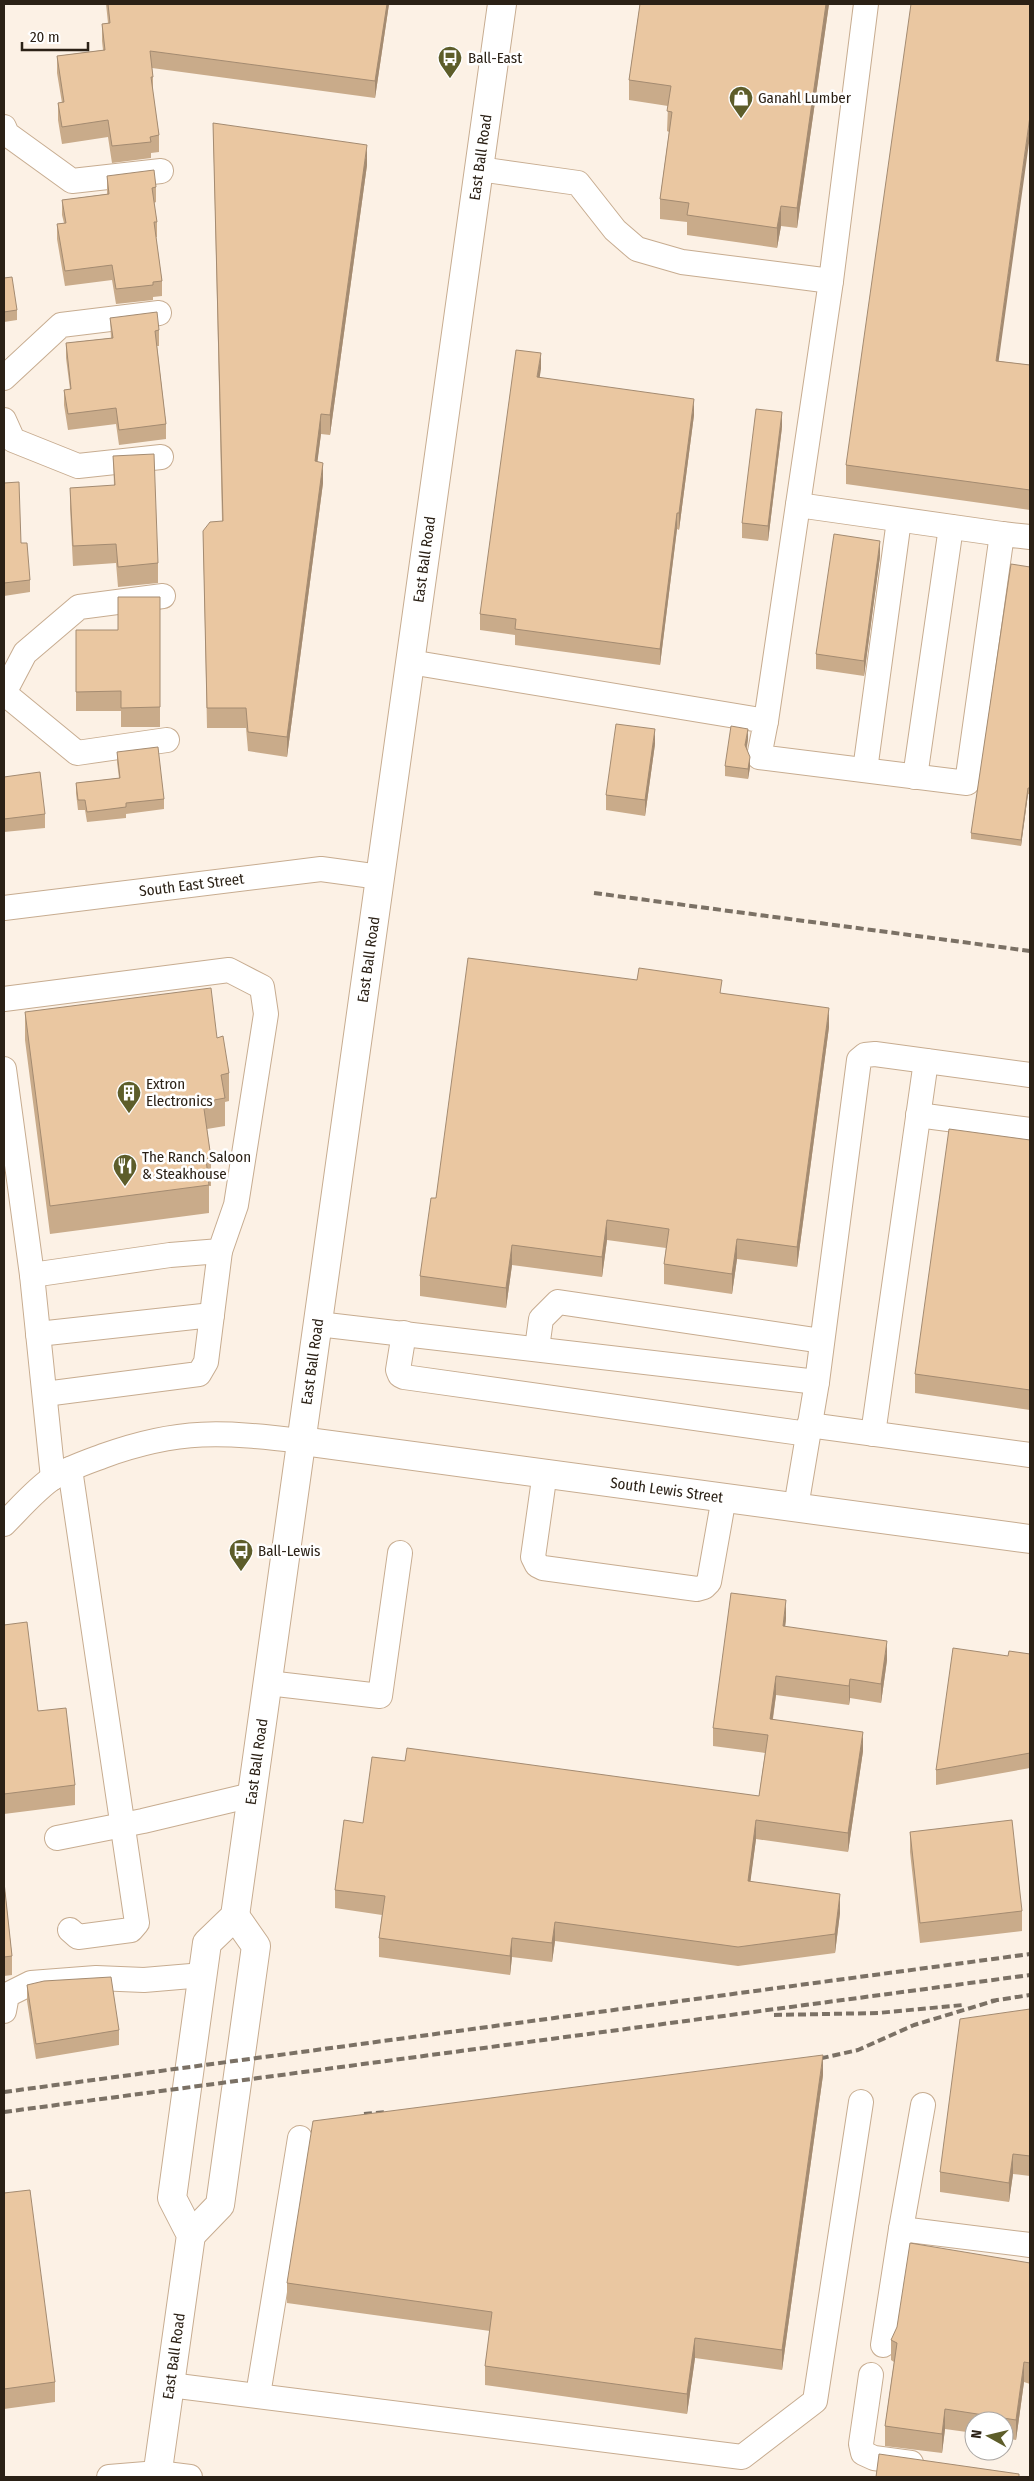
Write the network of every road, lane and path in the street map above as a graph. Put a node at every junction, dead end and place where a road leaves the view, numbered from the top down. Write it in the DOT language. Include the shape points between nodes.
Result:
graph roads {
  1 [pos="502,4"];
  2 [pos="866,4"];
  3 [pos="4,127"];
  4 [pos="479,169"];
  5 [pos="161,171"];
  6 [pos="831,282"];
  7 [pos="159,314"];
  8 [pos="4,378"];
  9 [pos="4,420"];
  10 [pos="161,457"];
  11 [pos="798,505"];
  12 [pos="900,520"];
  13 [pos="951,527"];
  14 [pos="1002,534"];
  15 [pos="1030,537"];
  16 [pos="163,596"];
  17 [pos="410,662"];
  18 [pos="766,721"];
  19 [pos="167,740"];
  20 [pos="865,770"];
  21 [pos="915,776"];
  22 [pos="380,877"];
  23 [pos="4,908"];
  24 [pos="4,999"];
  25 [pos="926,1061"];
  26 [pos="4,1069"];
  27 [pos="1030,1075"];
  28 [pos="918,1115"];
  29 [pos="1030,1130"];
  30 [pos="220,1251"];
  31 [pos="32,1275"];
  32 [pos="212,1315"];
  33 [pos="318,1324"];
  34 [pos="404,1333"];
  35 [pos="38,1334"];
  36 [pos="822,1341"];
  37 [pos="537,1348"];
  38 [pos="817,1382"];
  39 [pos="45,1394"];
  40 [pos="809,1430"];
  41 [pos="873,1434"];
  42 [pos="302,1441"];
  43 [pos="1030,1455"];
  44 [pos="545,1472"];
  45 [pos="62,1473"];
  46 [pos="724,1497"];
  47 [pos="796,1507"];
  48 [pos="4,1524"];
  49 [pos="1030,1539"];
  50 [pos="400,1553"];
  51 [pos="268,1683"];
  52 [pos="252,1795"];
  53 [pos="122,1825"];
  54 [pos="58,1838"];
  55 [pos="235,1916"];
  56 [pos="70,1930"];
  57 [pos="202,1976"];
  58 [pos="4,2011"];
  59 [pos="861,2102"];
  60 [pos="923,2105"];
  61 [pos="300,2138"];
  62 [pos="901,2229"];
  63 [pos="191,2235"];
  64 [pos="1030,2245"];
  65 [pos="883,2345"];
  66 [pos="871,2376"];
  67 [pos="170,2385"];
  68 [pos="258,2396"];
  69 [pos="933,2466"];
  70 [pos="158,2475"];
  71 [pos="110,2477"];
  72 [pos="190,2477"];
  1 -- 4 [label="main road, East Ball Road"];
  2 -- 6 [label="street"];
  3 -- 5 [label="street" via="7,134 72,181"];
  4 -- 6 [label="street" via="578,183 615,230 637,249 682,262"];
  4 -- 17 [label="main road, East Ball Road"];
  6 -- 11 [label="street"];
  7 -- 8 [label="street" via="61,326"];
  9 -- 10 [label="street" via="13,440 78,466"];
  11 -- 12 [label="street"];
  11 -- 18 [label="street"];
  12 -- 13 [label="street"];
  12 -- 20 [label="street"];
  13 -- 14 [label="street"];
  13 -- 21 [label="street"];
  14 -- 15 [label="street"];
  14 -- 21 [label="street" via="967,783"];
  16 -- 19 [label="street" via="79,607 25,653 4,693 77,752"];
  17 -- 18 [label="street"];
  17 -- 22 [label="main road, East Ball Road"];
  18 -- 20 [label="street" via="759,756"];
  20 -- 21 [label="street"];
  22 -- 23 [label="street, South East Street" via="321,869"];
  22 -- 33 [label="main road, East Ball Road"];
  24 -- 30 [label="street" via="229,970 262,987 266,1014 262,1042 236,1205"];
  25 -- 27 [label="street"];
  25 -- 28 [label="street"];
  25 -- 36 [label="street" via="875,1054 865,1055 859,1060"];
  26 -- 31 [label="street"];
  28 -- 29 [label="street"];
  28 -- 41 [label="street"];
  30 -- 31 [label="street" via="170,1254"];
  30 -- 32 [label="street"];
  31 -- 35 [label="street"];
  32 -- 35 [label="street"];
  32 -- 39 [label="street" via="206,1362 198,1374"];
  33 -- 34 [label="street"];
  33 -- 42 [label="main road, East Ball Road"];
  34 -- 37 [label="street"];
  34 -- 40 [label="street" via="398,1370 404,1377"];
  35 -- 39 [label="street"];
  36 -- 37 [label="street" via="558,1302 541,1319"];
  36 -- 38 [label="street"];
  37 -- 38 [label="street"];
  38 -- 40 [label="street"];
  39 -- 45 [label="street"];
  40 -- 41 [label="street"];
  40 -- 47 [label="street"];
  41 -- 43 [label="street"];
  42 -- 44 [label="main road, South Lewis Street"];
  42 -- 45 [label="street" via="233,1433 196,1433 130,1446"];
  42 -- 51 [label="main road, East Ball Road"];
  44 -- 46 [label="main road, South Lewis Street"];
  44 -- 46 [label="street" via="533,1557 536,1565 553,1570 697,1589 704,1587 709,1582"];
  45 -- 48 [label="street"];
  45 -- 53 [label="street"];
  46 -- 47 [label="main road, South Lewis Street"];
  47 -- 49 [label="main road, South Lewis Street"];
  50 -- 51 [label="street" via="380,1696"];
  51 -- 52 [label="main road, East Ball Road"];
  52 -- 53 [label="street"];
  52 -- 55 [label="main road, East Ball Road"];
  53 -- 54 [label="street"];
  53 -- 56 [label="street" via="137,1923 126,1931 78,1937"];
  55 -- 57 [label="main road" via="207,1943"];
  55 -- 63 [label="main road" via="256,1946 223,2186 220,2205"];
  57 -- 58 [label="street" via="31,1983 7,1995"];
  57 -- 63 [label="main road" via="172,2198"];
  59 -- 68 [label="street" via="815,2401 742,2457"];
  60 -- 62 [label="street"];
  61 -- 68 [label="street"];
  62 -- 64 [label="street"];
  62 -- 65 [label="street"];
  63 -- 67 [label="main road, East Ball Road"];
  66 -- 69 [label="street" via="863,2454"];
  67 -- 68 [label="street"];
  67 -- 70 [label="main road, East Ball Road"];
  70 -- 71 [label="street"];
  70 -- 72 [label="street"];
}
